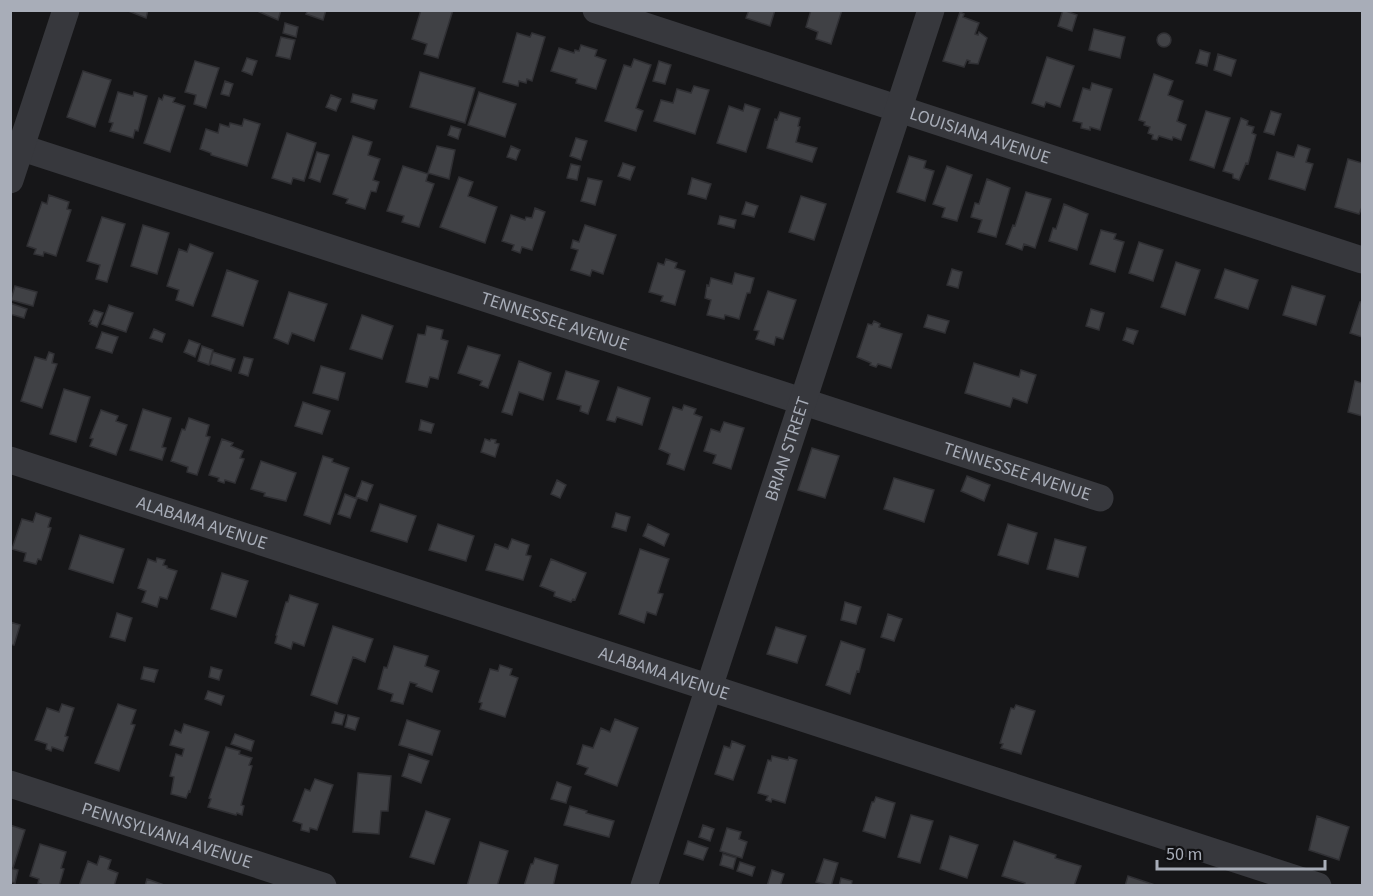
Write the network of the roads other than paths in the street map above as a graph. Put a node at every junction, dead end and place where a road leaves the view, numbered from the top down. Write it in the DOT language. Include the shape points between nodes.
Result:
graph roads {
  1 [pos="66,10"];
  2 [pos="596,10"];
  3 [pos="931,10"];
  4 [pos="899,109"];
  5 [pos="16,145"];
  6 [pos="10,180"];
  7 [pos="1362,260"];
  8 [pos="803,401"];
  9 [pos="10,460"];
  10 [pos="1100,498"];
  11 [pos="709,688"];
  12 [pos="10,784"];
  13 [pos="323,885"];
  14 [pos="644,885"];
  15 [pos="1318,885"];
  1 -- 5 [label="street"];
  2 -- 4 [label="street, LOUISIANA AVENUE"];
  3 -- 4 [label="street, BRIAN STREET"];
  4 -- 7 [label="street, LOUISIANA AVENUE"];
  4 -- 8 [label="street, BRIAN STREET"];
  5 -- 6 [label="street"];
  5 -- 8 [label="street, TENNESSEE AVENUE"];
  8 -- 10 [label="street, TENNESSEE AVENUE"];
  8 -- 11 [label="street, BRIAN STREET"];
  9 -- 11 [label="street, ALABAMA AVENUE"];
  11 -- 14 [label="street, BRIAN STREET"];
  11 -- 15 [label="street, ALABAMA AVENUE"];
  12 -- 13 [label="street, PENNSYLVANIA AVENUE"];
}
